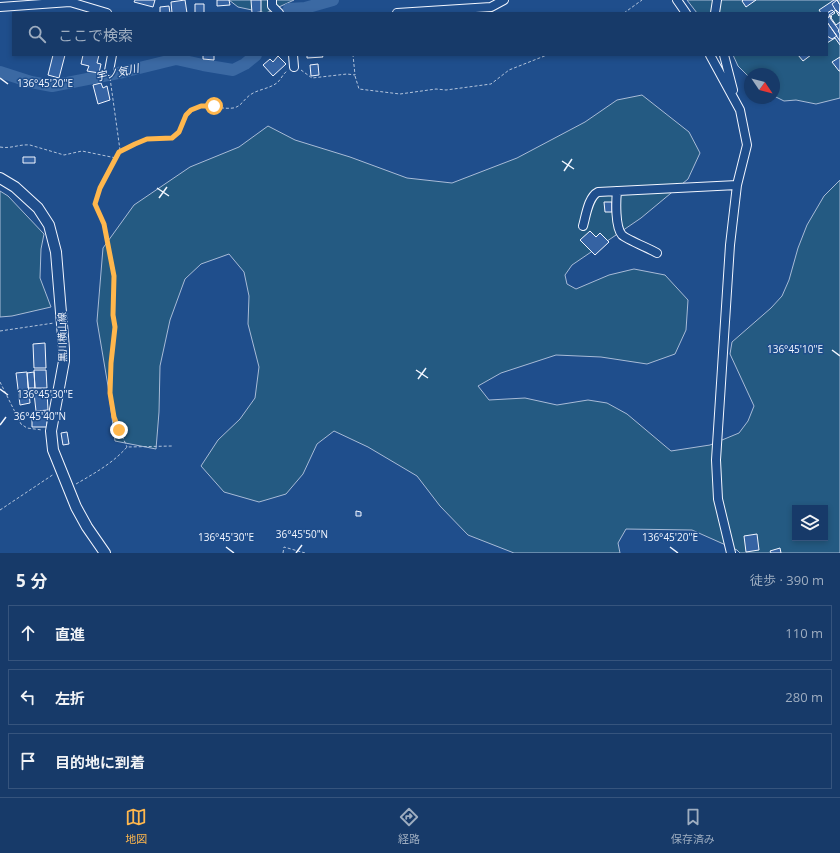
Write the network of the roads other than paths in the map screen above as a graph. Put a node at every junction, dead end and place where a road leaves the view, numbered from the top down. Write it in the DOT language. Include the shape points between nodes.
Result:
graph roads {
  1 [pos="272,0"];
  2 [pos="504,0"];
  3 [pos="677,0"];
  4 [pos="717,0"];
  5 [pos="0,6"];
  6 [pos="104,12"];
  7 [pos="279,12"];
  8 [pos="413,12"];
  9 [pos="685,12"];
  10 [pos="715,12"];
  11 [pos="112,56"];
  12 [pos="294,56"];
  13 [pos="711,56"];
  14 [pos="724,56"];
  15 [pos="294,67"];
  16 [pos="109,75"];
  17 [pos="737,102"];
  18 [pos="0,178"];
  19 [pos="737,185"];
  20 [pos="617,191"];
  21 [pos="583,226"];
  22 [pos="657,253"];
  23 [pos="105,553"];
  24 [pos="731,553"];
  1 -- 7 [label="street" via="272,6"];
  2 -- 8 [label="street" via="491,7"];
  3 -- 9 [label="street"];
  4 -- 10 [label="street"];
  5 -- 6 [label="street" via="70,2"];
  11 -- 16 [label="street"];
  12 -- 15 [label="street"];
  13 -- 17 [label="street"];
  14 -- 17 [label="street"];
  17 -- 19 [label="street" via="747,145"];
  18 -- 23 [label="main road, 黒川横山線" via="15,187 38,208 49,225 56,252 64,361 51,431 53,450 82,518"];
  19 -- 20 [label="street"];
  19 -- 24 [label="street" via="725,306 716,460 718,499"];
  20 -- 21 [label="street" via="595,194"];
  20 -- 22 [label="street" via="616,203 622,235"];
}
